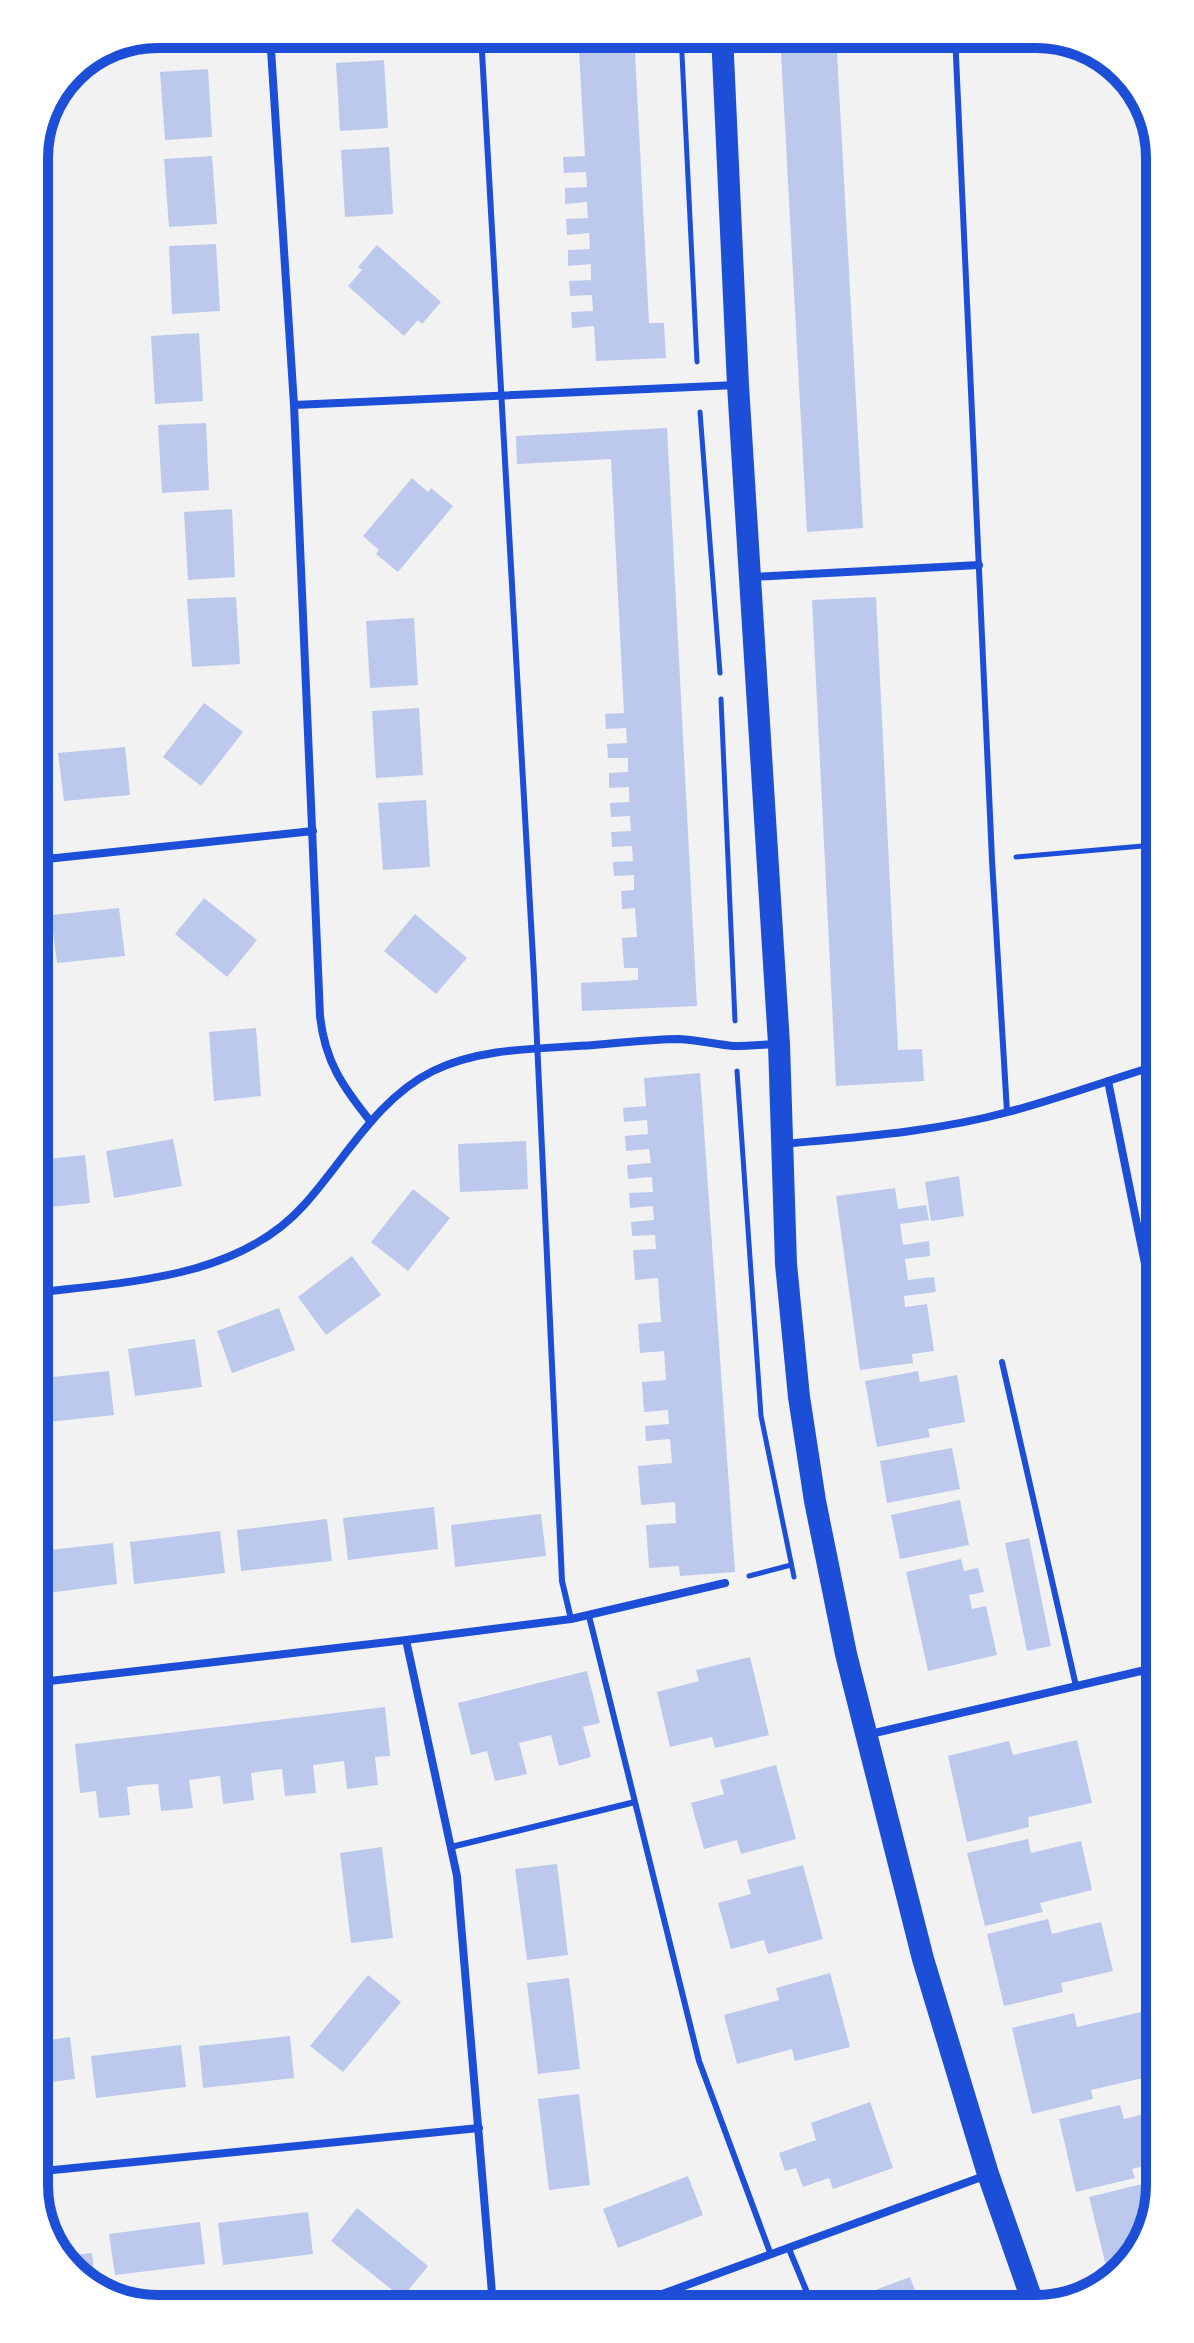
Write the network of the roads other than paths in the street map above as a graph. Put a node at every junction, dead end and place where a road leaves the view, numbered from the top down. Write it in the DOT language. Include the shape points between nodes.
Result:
graph roads {
  1 [pos="271,48"];
  2 [pos="482,48"];
  3 [pos="723,48"];
  4 [pos="956,48"];
  5 [pos="738,385"];
  6 [pos="503,395"];
  7 [pos="294,405"];
  8 [pos="979,565"];
  9 [pos="750,577"];
  10 [pos="313,831"];
  11 [pos="48,859"];
  12 [pos="779,1044"];
  13 [pos="538,1049"];
  14 [pos="1146,1069"];
  15 [pos="1108,1081"];
  16 [pos="1007,1112"];
  17 [pos="371,1122"];
  18 [pos="782,1144"];
  19 [pos="1146,1269"];
  20 [pos="48,1291"];
  21 [pos="1002,1362"];
  22 [pos="725,1583"];
  23 [pos="589,1616"];
  24 [pos="571,1619"];
  25 [pos="406,1640"];
  26 [pos="1146,1670"];
  27 [pos="48,1681"];
  28 [pos="1076,1686"];
  29 [pos="865,1735"];
  30 [pos="635,1802"];
  31 [pos="451,1847"];
  32 [pos="479,2128"];
  33 [pos="48,2171"];
  34 [pos="988,2174"];
  35 [pos="789,2249"];
  36 [pos="771,2255"];
  37 [pos="492,2295"];
  38 [pos="660,2295"];
  39 [pos="808,2295"];
  40 [pos="1030,2295"];
  1 -- 7 [label="street"];
  2 -- 6 [label="lane"];
  3 -- 5 [label="highway"];
  4 -- 8 [label="lane"];
  5 -- 6 [label="street"];
  5 -- 9 [label="highway"];
  6 -- 7 [label="street"];
  6 -- 13 [label="lane"];
  7 -- 10 [label="street"];
  8 -- 9 [label="street"];
  8 -- 16 [label="lane"];
  9 -- 12 [label="highway"];
  10 -- 11 [label="street"];
  10 -- 17 [label="street" via="322,1037 341,1082"];
  12 -- 13 [label="street" via="736,1046 680,1039"];
  12 -- 18 [label="highway"];
  13 -- 17 [label="street" via="463,1059 431,1072"];
  13 -- 24 [label="lane" via="562,1581"];
  14 -- 15 [label="street"];
  15 -- 16 [label="street"];
  15 -- 19 [label="street"];
  16 -- 18 [label="street" via="895,1134"];
  17 -- 20 [label="street" via="301,1208 243,1249 181,1272"];
  18 -- 29 [label="highway" via="786,1264 799,1397 815,1501"];
  21 -- 28 [label="lane"];
  22 -- 23 [label="street"];
  23 -- 24 [label="street"];
  23 -- 30 [label="lane"];
  24 -- 25 [label="street"];
  25 -- 27 [label="street"];
  25 -- 31 [label="street"];
  26 -- 28 [label="street"];
  28 -- 29 [label="street"];
  29 -- 34 [label="highway" via="923,1959"];
  30 -- 31 [label="lane"];
  30 -- 36 [label="lane" via="699,2061"];
  31 -- 32 [label="street"];
  32 -- 33 [label="street"];
  32 -- 37 [label="street"];
  34 -- 35 [label="street"];
  34 -- 40 [label="highway"];
  35 -- 36 [label="street"];
  35 -- 39 [label="lane"];
  36 -- 38 [label="street"];
}
